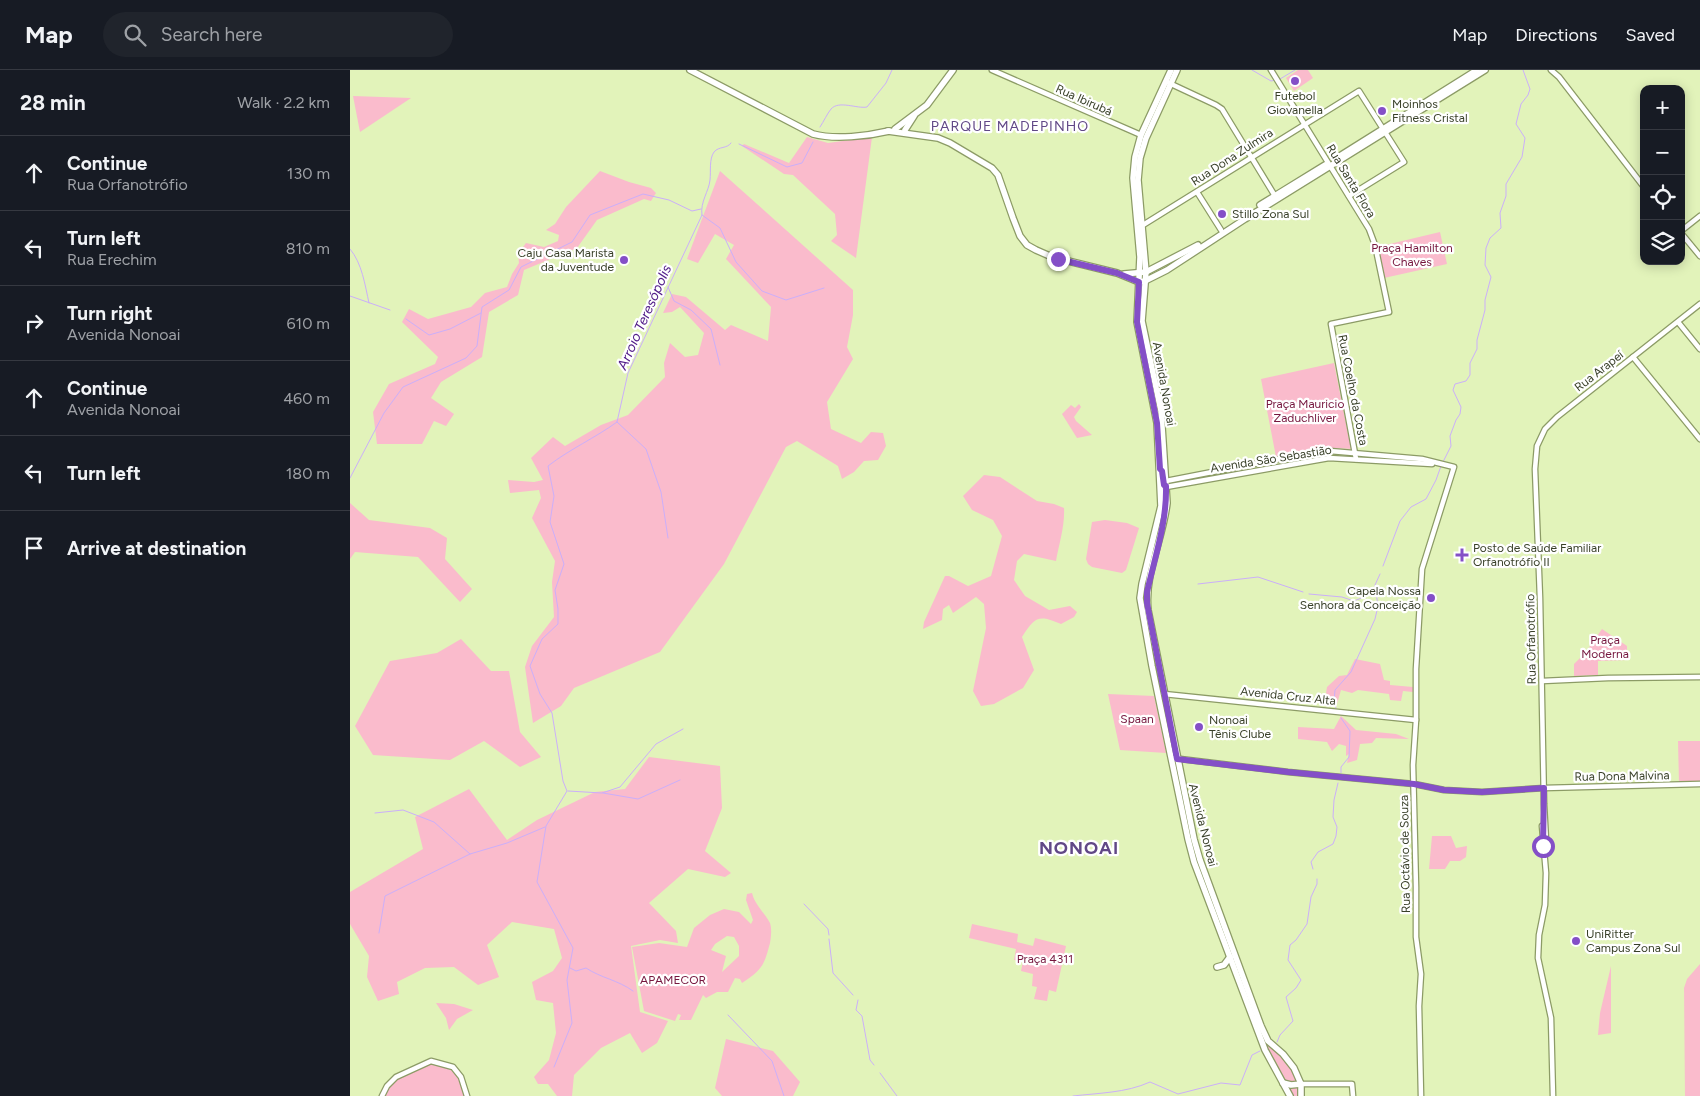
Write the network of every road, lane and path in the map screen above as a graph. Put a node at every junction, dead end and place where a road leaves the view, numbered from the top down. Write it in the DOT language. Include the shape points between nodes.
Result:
graph roads {
  1 [pos="690,70"];
  2 [pos="953,70"];
  3 [pos="992,70"];
  4 [pos="1171,70"];
  5 [pos="1177,70"];
  6 [pos="1271,70"];
  7 [pos="1478,70"];
  8 [pos="1485,70"];
  9 [pos="1552,71"];
  10 [pos="1168,83"];
  11 [pos="911,119"];
  12 [pos="1304,124"];
  13 [pos="905,130"];
  14 [pos="892,131"];
  15 [pos="1384,131"];
  16 [pos="917,134"];
  17 [pos="1141,136"];
  18 [pos="1251,157"];
  19 [pos="1330,164"];
  20 [pos="1640,181"];
  21 [pos="1197,192"];
  22 [pos="1275,196"];
  23 [pos="1350,196"];
  24 [pos="1700,216"];
  25 [pos="1143,225"];
  26 [pos="1685,229"];
  27 [pos="1221,230"];
  28 [pos="1685,237"];
  29 [pos="1700,256"];
  30 [pos="1140,257"];
  31 [pos="1165,267"];
  32 [pos="1146,272"];
  33 [pos="1117,273"];
  34 [pos="1129,274"];
  35 [pos="1139,274"];
  36 [pos="1142,281"];
  37 [pos="1700,304"];
  38 [pos="1678,322"];
  39 [pos="1331,324"];
  40 [pos="1700,349"];
  41 [pos="1633,357"];
  42 [pos="1700,439"];
  43 [pos="1355,452"];
  44 [pos="1356,459"];
  45 [pos="1440,464"];
  46 [pos="1160,469"];
  47 [pos="1535,469"];
  48 [pos="1166,483"];
  49 [pos="1700,677"];
  50 [pos="1542,681"];
  51 [pos="1161,693"];
  52 [pos="1416,720"];
  53 [pos="1174,758"];
  54 [pos="1414,784"];
  55 [pos="1700,784"];
  56 [pos="1544,788"];
  57 [pos="1230,957"];
  58 [pos="1217,967"];
  59 [pos="1236,975"];
  60 [pos="1246,984"];
  61 [pos="1283,1054"];
  62 [pos="1271,1062"];
  63 [pos="1284,1083"];
  64 [pos="1301,1084"];
  65 [pos="382,1096"];
  66 [pos="467,1096"];
  67 [pos="1290,1096"];
  68 [pos="1301,1096"];
  69 [pos="1352,1096"];
  70 [pos="1421,1096"];
  71 [pos="1553,1096"];
  1 -- 14 [label="main road" via="818,136"];
  2 -- 11 [label="main road" via="927,105"];
  3 -- 17 [label="street, Rua Ibirubá"];
  4 -- 10 [label="main road"];
  5 -- 10 [label="main road"];
  6 -- 12 [label="street, Rua Santa Flora"];
  7 -- 15 [label="main road"];
  8 -- 15 [label="main road"];
  9 -- 20 [label="street"];
  10 -- 17 [label="main road"];
  10 -- 18 [label="street" via="1222,109"];
  10 -- 25 [label="main road" via="1140,158 1138,180"];
  11 -- 13 [label="main road"];
  11 -- 14 [label="main road"];
  11 -- 16 [label="main road"];
  12 -- 15 [label="street, Rua Dona Zulmira" via="1358,91"];
  12 -- 18 [label="street, Rua Dona Zulmira"];
  12 -- 19 [label="street, Rua Santa Flora"];
  13 -- 14 [label="main road"];
  13 -- 16 [label="main road"];
  14 -- 16 [label="main road"];
  15 -- 19 [label="main road"];
  15 -- 23 [label="street" via="1404,162"];
  16 -- 33 [label="main road" via="950,143 992,168 998,175 1020,236 1027,245 1052,258"];
  17 -- 30 [label="main road" via="1134,157 1133,178"];
  18 -- 21 [label="street, Rua Dona Zulmira"];
  18 -- 22 [label="street"];
  19 -- 22 [label="main road"];
  19 -- 23 [label="street, Rua Santa Flora"];
  19 -- 31 [label="main road"];
  21 -- 25 [label="street, Rua Dona Zulmira"];
  21 -- 27 [label="street"];
  22 -- 27 [label="main road"];
  23 -- 39 [label="street, Rua Santa Flora" via="1370,230 1389,312"];
  24 -- 26 [label="street"];
  25 -- 32 [label="main road"];
  27 -- 31 [label="main road"];
  28 -- 29 [label="street"];
  30 -- 34 [label="main road" via="1136,268"];
  30 -- 35 [label="main road"];
  31 -- 32 [label="main road"];
  31 -- 36 [label="main road"];
  32 -- 35 [label="main road"];
  32 -- 36 [label="main road"];
  33 -- 34 [label="main road"];
  33 -- 36 [label="main road"];
  34 -- 35 [label="main road"];
  35 -- 36 [label="main road"];
  36 -- 46 [label="main road, Avenida Nonoai" via="1137,322 1157,423"];
  36 -- 48 [label="main road, Avenida Nonoai" via="1142,320 1161,411"];
  37 -- 38 [label="street, Rua Arapeí"];
  38 -- 40 [label="street"];
  38 -- 41 [label="street, Rua Arapeí"];
  39 -- 43 [label="street, Rua Coelho da Costa"];
  41 -- 42 [label="street"];
  41 -- 47 [label="street, Rua Arapeí" via="1545,429 1537,446"];
  43 -- 44 [label="street, Rua Coelho da Costa"];
  43 -- 45 [label="street, Avenida São Sebastião"];
  43 -- 48 [label="street, Avenida São Sebastião" via="1305,454"];
  44 -- 45 [label="street, Avenida São Sebastião"];
  44 -- 48 [label="street, Avenida São Sebastião" via="1306,461 1243,474"];
  45 -- 52 [label="street, Rua Octávio de Souza" via="1454,467 1422,569"];
  46 -- 48 [label="main road" via="1164,485"];
  46 -- 51 [label="main road, Avenida Nonoai" via="1161,506 1140,598"];
  47 -- 50 [label="street, Rua Orfanotrófio"];
  48 -- 51 [label="main road, Avenida Nonoai" via="1165,518 1147,592"];
  49 -- 50 [label="street"];
  50 -- 56 [label="street, Rua Orfanotrófio"];
  51 -- 52 [label="street, Avenida Cruz Alta"];
  51 -- 53 [label="main road, Avenida Nonoai"];
  52 -- 54 [label="street, Rua Octávio de Souza"];
  53 -- 54 [label="street, Rua Dona Malvina"];
  53 -- 57 [label="main road, Avenida Nonoai" via="1194,862"];
  53 -- 60 [label="main road, Avenida Nonoai" via="1200,860"];
  54 -- 56 [label="street, Rua Dona Malvina" via="1482,792"];
  54 -- 70 [label="street, Rua Octávio de Souza" via="1416,937 1421,974"];
  55 -- 56 [label="street, Rua Dona Malvina"];
  56 -- 71 [label="street, Rua Orfanotrófio" via="1545,905 1538,958 1550,1018"];
  57 -- 58 [label="main road" via="1224,965"];
  57 -- 59 [label="main road, Avenida Nonoai"];
  59 -- 60 [label="main road"];
  59 -- 62 [label="main road, Avenida Nonoai"];
  60 -- 61 [label="main road, Avenida Nonoai" via="1268,1041"];
  61 -- 62 [label="main road" via="1275,1055"];
  61 -- 64 [label="main road, Avenida Nonoai"];
  62 -- 63 [label="main road, Avenida Nonoai"];
  63 -- 64 [label="main road" via="1291,1086"];
  63 -- 67 [label="main road, Avenida Nonoai"];
  64 -- 68 [label="main road"];
  64 -- 69 [label="street" via="1352,1084"];
  65 -- 66 [label="street" via="396,1077 431,1061 453,1066"];
}
